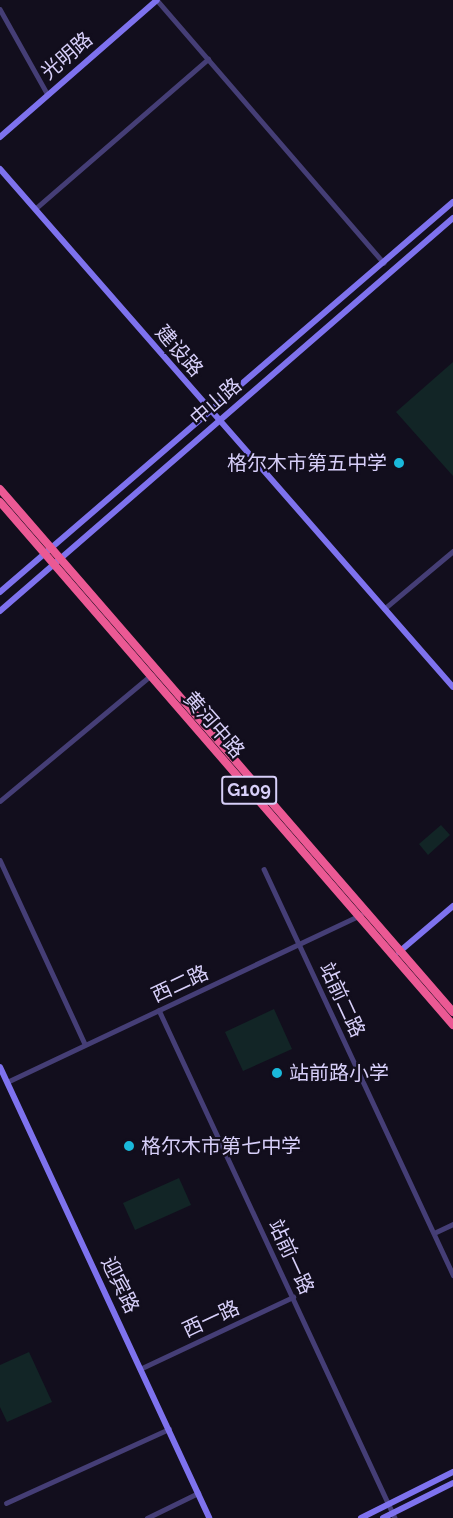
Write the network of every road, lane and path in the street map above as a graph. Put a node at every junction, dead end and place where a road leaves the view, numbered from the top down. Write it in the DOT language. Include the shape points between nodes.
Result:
graph roads {
  1 [pos="157,0"];
  2 [pos="0,9"];
  3 [pos="208,59"];
  4 [pos="48,95"];
  5 [pos="0,136"];
  6 [pos="0,169"];
  7 [pos="453,202"];
  8 [pos="35,209"];
  9 [pos="453,218"];
  10 [pos="384,263"];
  11 [pos="212,413"];
  12 [pos="222,419"];
  13 [pos="0,489"];
  14 [pos="0,502"];
  15 [pos="453,551"];
  16 [pos="49,552"];
  17 [pos="57,562"];
  18 [pos="0,592"];
  19 [pos="384,609"];
  20 [pos="0,611"];
  21 [pos="153,673"];
  22 [pos="453,687"];
  23 [pos="0,801"];
  24 [pos="0,860"];
  25 [pos="264,869"];
  26 [pos="453,906"];
  27 [pos="362,914"];
  28 [pos="300,946"];
  29 [pos="397,954"];
  30 [pos="159,1010"];
  31 [pos="453,1012"];
  32 [pos="453,1025"];
  33 [pos="85,1044"];
  34 [pos="0,1067"];
  35 [pos="7,1082"];
  36 [pos="453,1224"];
  37 [pos="434,1233"];
  38 [pos="453,1275"];
  39 [pos="293,1297"];
  40 [pos="142,1368"];
  41 [pos="169,1430"];
  42 [pos="453,1472"];
  43 [pos="453,1483"];
  44 [pos="198,1493"];
  45 [pos="6,1503"];
  46 [pos="389,1504"];
  47 [pos="394,1516"];
  48 [pos="147,1518"];
  49 [pos="209,1518"];
  50 [pos="361,1518"];
  51 [pos="383,1518"];
  1 -- 3 [label="street"];
  1 -- 4 [label="main road, 光明路"];
  2 -- 4 [label="street"];
  3 -- 8 [label="street"];
  3 -- 10 [label="street"];
  4 -- 5 [label="main road, 光明路"];
  6 -- 8 [label="main road, 建设路"];
  7 -- 10 [label="main road, 中山路"];
  8 -- 11 [label="main road, 建设路"];
  9 -- 12 [label="main road, 中山路"];
  10 -- 11 [label="main road, 中山路"];
  11 -- 12 [label="main road, 建设路"];
  11 -- 16 [label="main road, 中山路"];
  12 -- 17 [label="main road, 中山路"];
  12 -- 19 [label="main road, 建设路"];
  13 -- 16 [label="highway, G109"];
  14 -- 16 [label="highway, G109"];
  15 -- 19 [label="street"];
  16 -- 17 [label="highway, 黄河中路 / G109"];
  16 -- 18 [label="main road, 中山路"];
  17 -- 20 [label="main road, 中山路"];
  17 -- 21 [label="highway, 黄河中路 / G109"];
  19 -- 22 [label="main road, 建设路"];
  21 -- 23 [label="street"];
  21 -- 27 [label="highway, 黄河中路 / G109"];
  24 -- 33 [label="street"];
  25 -- 28 [label="street, 站前二路"];
  26 -- 29 [label="main road"];
  27 -- 28 [label="street, 西二路"];
  27 -- 29 [label="highway, 黄河中路 / G109"];
  28 -- 30 [label="street, 西二路"];
  28 -- 37 [label="street, 站前二路"];
  29 -- 31 [label="highway, 黄河中路 / G109"];
  29 -- 32 [label="highway, 黄河中路 / G109"];
  30 -- 33 [label="street, 西二路"];
  30 -- 39 [label="street, 站前一路"];
  33 -- 35 [label="street, 西二路"];
  34 -- 35 [label="main road, 迎宾路"];
  35 -- 40 [label="main road, 迎宾路"];
  36 -- 37 [label="street"];
  37 -- 38 [label="street, 站前二路"];
  39 -- 40 [label="street, 西一路"];
  39 -- 46 [label="street, 站前一路"];
  40 -- 41 [label="main road, 迎宾路"];
  41 -- 44 [label="main road, 迎宾路"];
  41 -- 45 [label="street"];
  42 -- 46 [label="main road"];
  43 -- 47 [label="main road"];
  44 -- 48 [label="street"];
  44 -- 49 [label="main road, 迎宾路"];
  46 -- 47 [label="street, 站前一路"];
  46 -- 50 [label="main road"];
  47 -- 51 [label="main road"];
}
